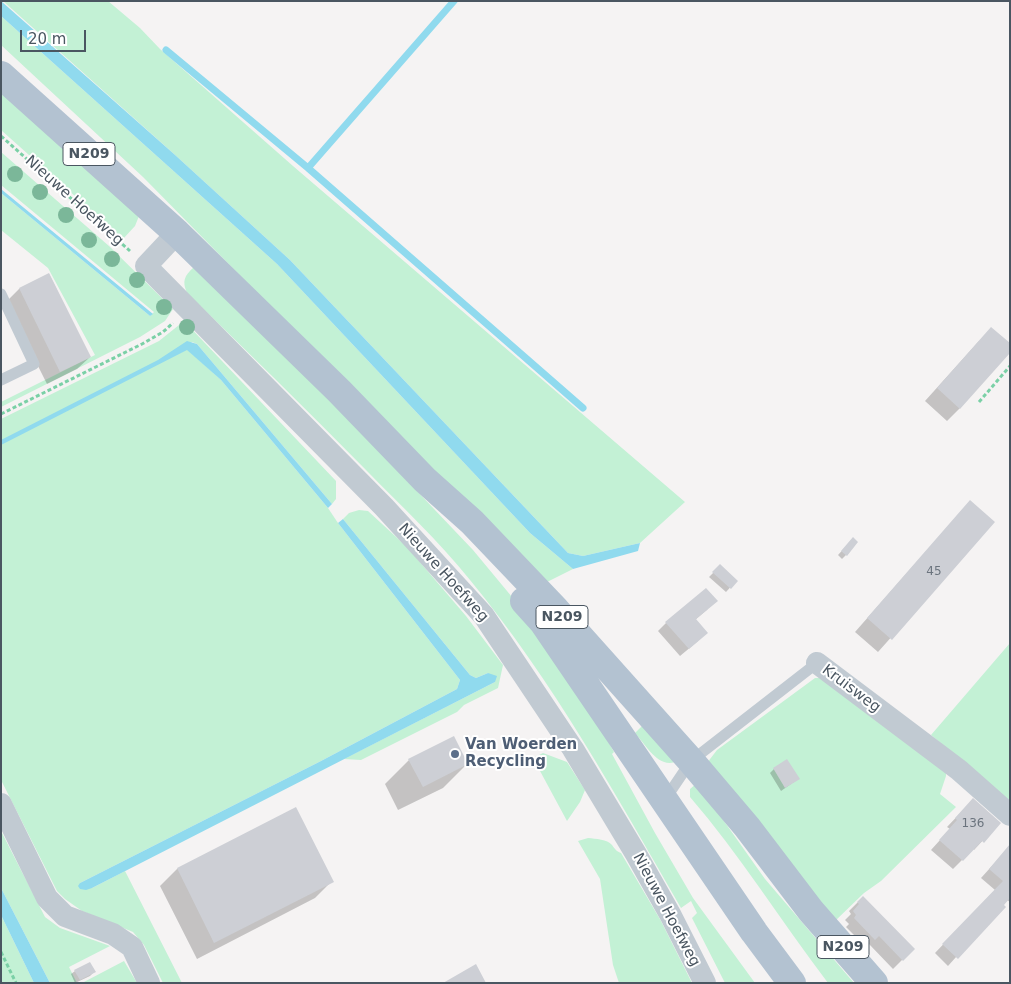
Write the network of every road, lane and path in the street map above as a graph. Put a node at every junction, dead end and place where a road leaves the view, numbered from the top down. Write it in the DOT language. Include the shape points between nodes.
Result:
graph roads {
  1 [pos="1,75"];
  2 [pos="1,136"];
  3 [pos="176,233"];
  4 [pos="146,266"];
  5 [pos="1,294"];
  6 [pos="173,323"];
  7 [pos="1010,366"];
  8 [pos="1,380"];
  9 [pos="979,402"];
  10 [pos="1,414"];
  11 [pos="426,480"];
  12 [pos="817,663"];
  13 [pos="691,761"];
  14 [pos="664,801"];
  15 [pos="1,804"];
  16 [pos="1010,815"];
  17 [pos="1,952"];
  18 [pos="16,983"];
  19 [pos="149,983"];
  20 [pos="705,983"];
  21 [pos="792,983"];
  22 [pos="874,983"];
  1 -- 3 [label="main road, N209"];
  2 -- 4 [label="path, Nieuwe Hoefweg"];
  3 -- 4 [label="street"];
  3 -- 11 [label="main road, N209" via="273,325"];
  4 -- 20 [label="street, Nieuwe Hoefweg" via="384,507 484,616 572,749 631,846"];
  5 -- 8 [label="lane" via="34,364"];
  6 -- 10 [label="path" via="142,344"];
  7 -- 9 [label="path"];
  11 -- 13 [label="main road, N209" via="472,522 556,610"];
  11 -- 14 [label="main road, N209" via="542,622"];
  12 -- 13 [label="lane, Kruisweg"];
  12 -- 16 [label="street, Kruisweg" via="960,770"];
  13 -- 14 [label="lane, Kruisweg"];
  13 -- 22 [label="main road, N209"];
  14 -- 21 [label="main road, N209"];
  15 -- 19 [label="street" via="48,898 65,916 113,934 132,948"];
  17 -- 18 [label="path"];
}
